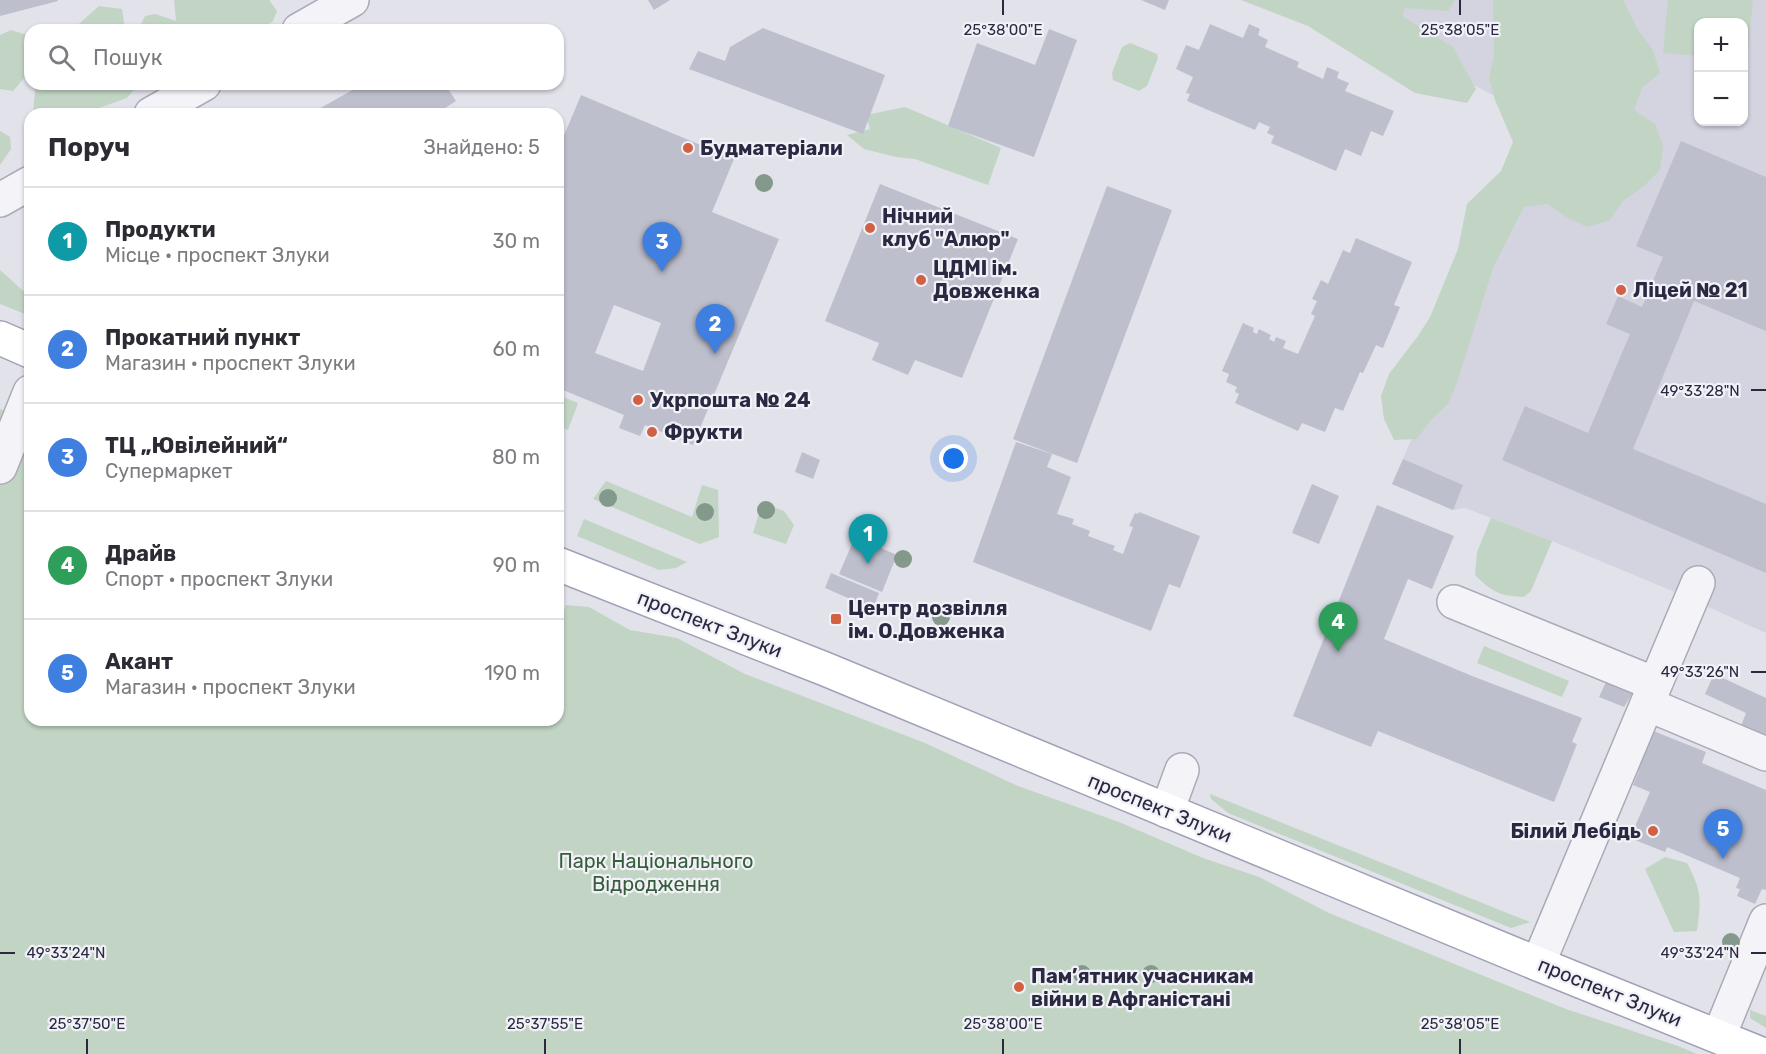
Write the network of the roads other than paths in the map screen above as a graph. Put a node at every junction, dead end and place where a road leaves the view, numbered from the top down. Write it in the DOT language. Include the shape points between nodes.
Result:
graph roads {
  1 [pos="352,0"];
  2 [pos="310,24"];
  3 [pos="193,90"];
  4 [pos="162,108"];
  5 [pos="24,186"];
  6 [pos="0,200"];
  7 [pos="0,339"];
  8 [pos="24,349"];
  9 [pos="24,407"];
  10 [pos="0,466"];
  11 [pos="564,566"];
  12 [pos="1698,583"];
  13 [pos="1454,602"];
  14 [pos="1651,694"];
  15 [pos="1766,754"];
  16 [pos="1182,770"];
  17 [pos="1167,811"];
  18 [pos="1766,921"];
  19 [pos="1538,964"];
  20 [pos="1719,1036"];
  21 [pos="1761,1054"];
  1 -- 2 [label="street"];
  3 -- 4 [label="street"];
  5 -- 6 [label="street"];
  7 -- 8 [label="main road"];
  9 -- 10 [label="street"];
  11 -- 17 [label="main road, проспект Злуки" via="825,669"];
  12 -- 14 [label="street"];
  13 -- 14 [label="street"];
  14 -- 15 [label="street"];
  14 -- 19 [label="street"];
  16 -- 17 [label="street"];
  17 -- 19 [label="main road, проспект Злуки"];
  18 -- 20 [label="street"];
  19 -- 20 [label="main road, проспект Злуки"];
  20 -- 21 [label="main road, проспект Злуки"];
}
